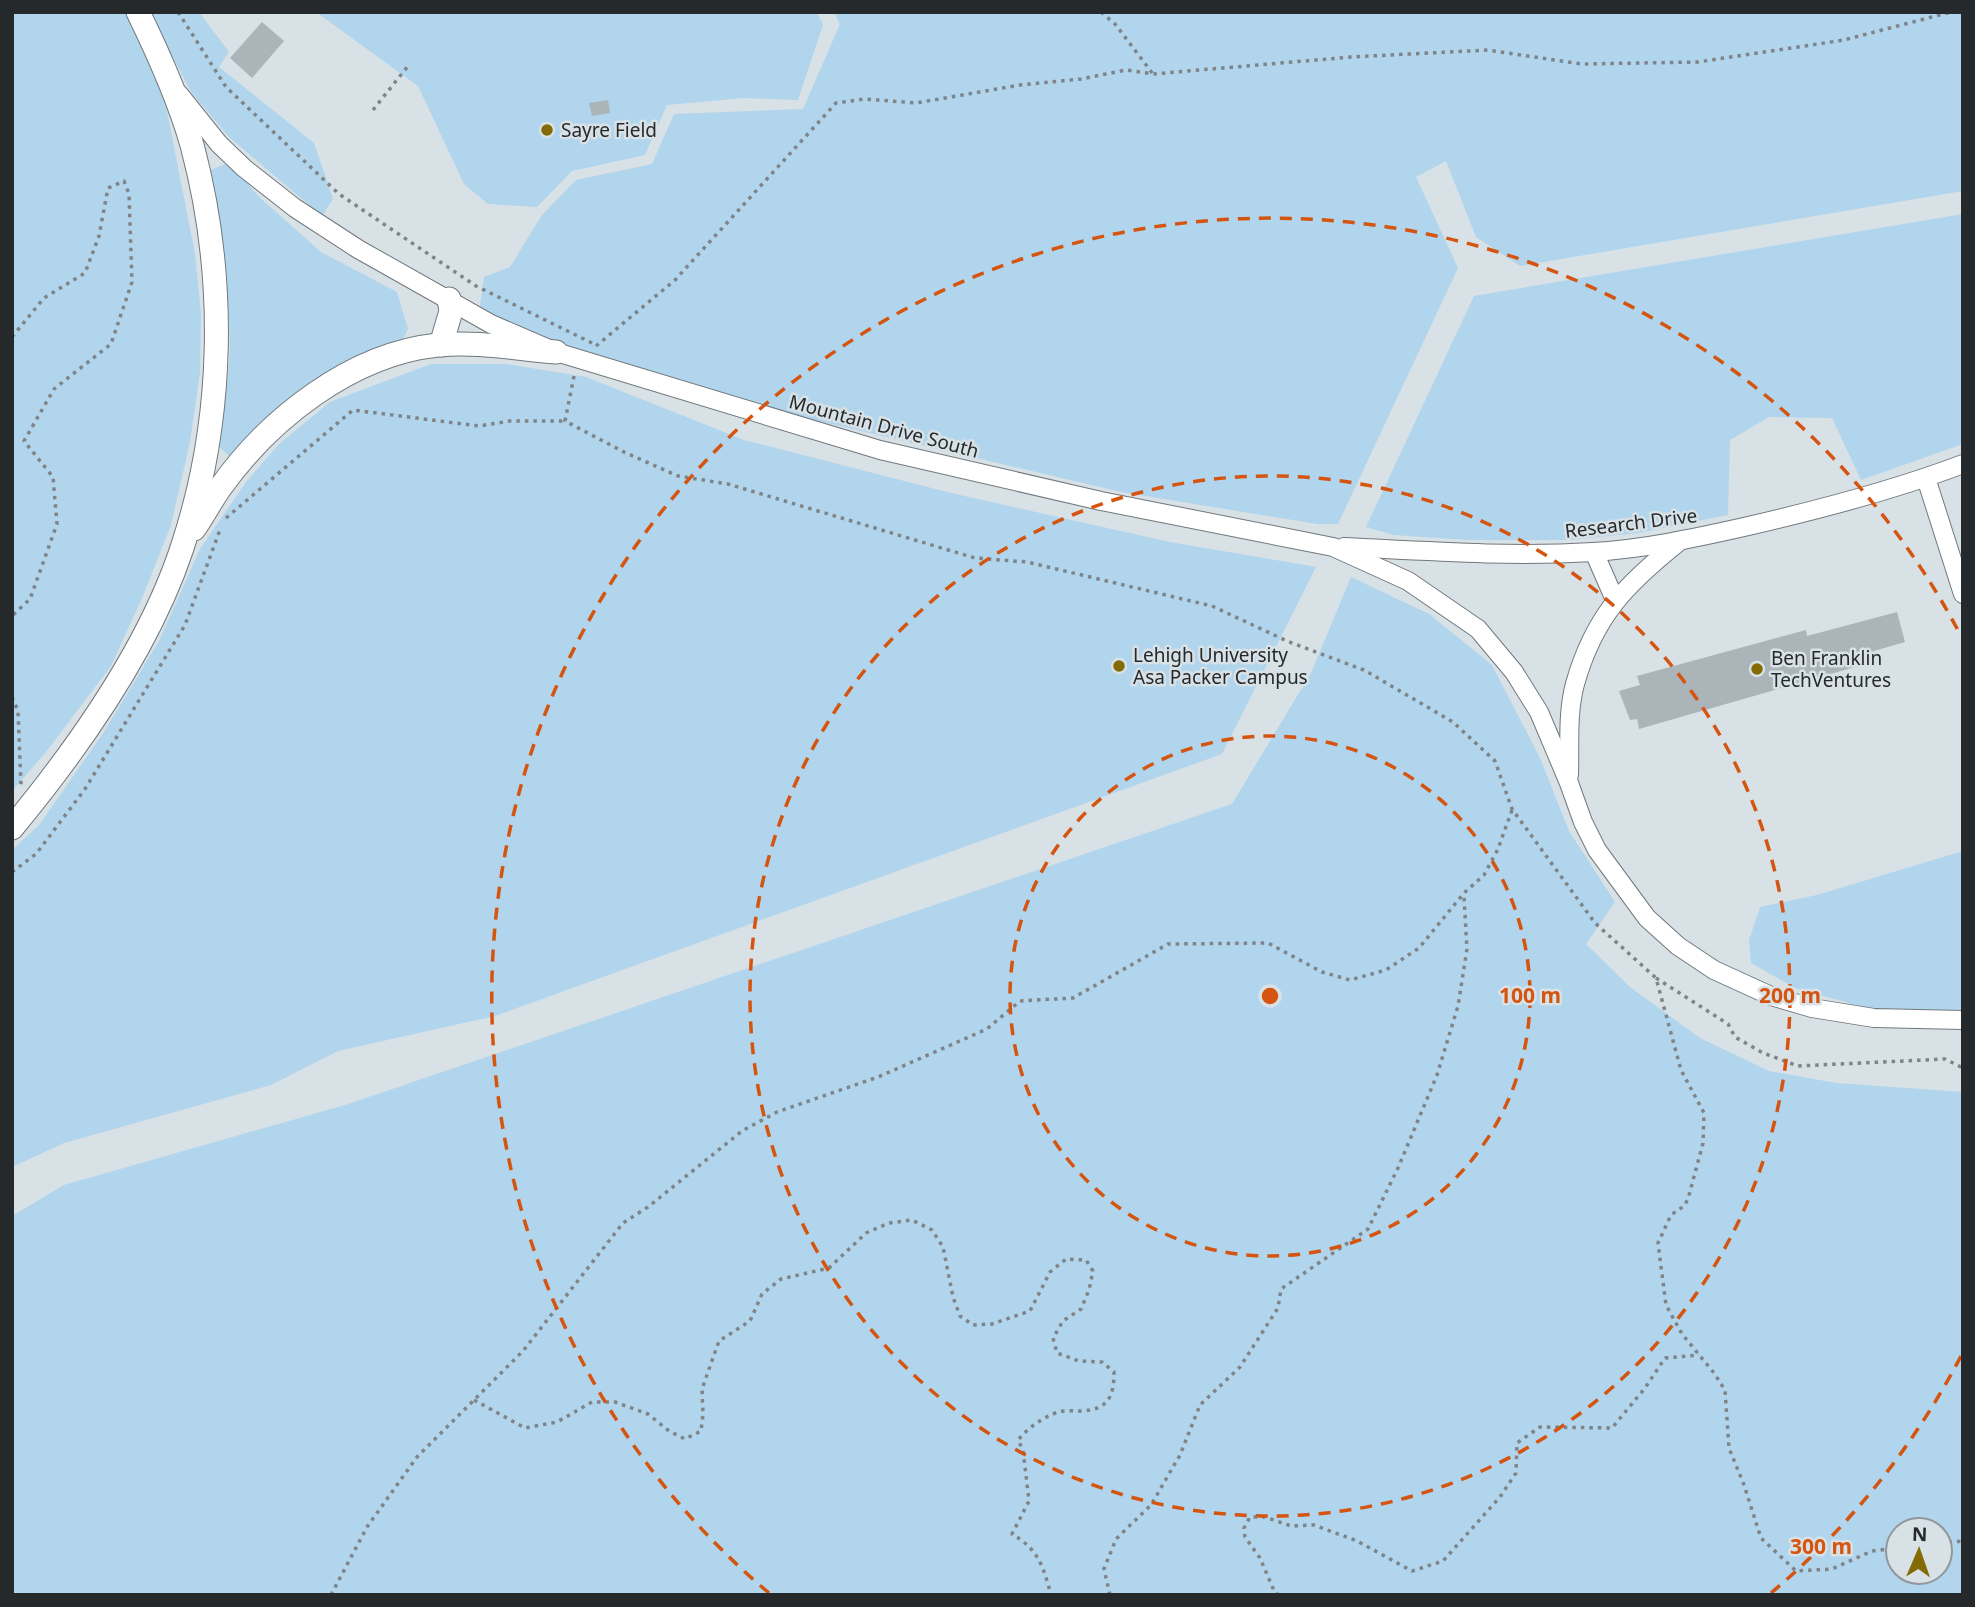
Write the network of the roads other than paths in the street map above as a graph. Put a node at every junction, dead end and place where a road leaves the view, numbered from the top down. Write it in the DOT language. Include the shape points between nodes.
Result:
graph roads {
  1 [pos="138,12"];
  2 [pos="171,83"];
  3 [pos="449,299"];
  4 [pos="441,345"];
  5 [pos="556,352"];
  6 [pos="1963,464"];
  7 [pos="1926,478"];
  8 [pos="1680,541"];
  9 [pos="1333,547"];
  10 [pos="182,549"];
  11 [pos="1594,552"];
  12 [pos="1963,594"];
  13 [pos="1615,600"];
  14 [pos="1569,783"];
  15 [pos="12,828"];
  16 [pos="1963,1020"];
  1 -- 2 [label="street"];
  2 -- 3 [label="street, Mountain Drive South" via="219,144 276,194 358,249"];
  2 -- 10 [label="street" via="191,143 206,213 216,334 216,386"];
  3 -- 4 [label="street" via="451,311"];
  3 -- 5 [label="street, Mountain Drive South" via="491,324"];
  4 -- 5 [label="street"];
  4 -- 10 [label="street" via="363,366 286,416 220,488"];
  5 -- 9 [label="street, Mountain Drive South" via="880,450 1101,501"];
  6 -- 7 [label="street, Research Drive"];
  7 -- 8 [label="street, Research Drive" via="1817,511"];
  7 -- 12 [label="street"];
  8 -- 11 [label="street, Research Drive"];
  8 -- 13 [label="street, Mountain Drive South"];
  9 -- 11 [label="street, Research Drive"];
  9 -- 14 [label="street, Mountain Drive South" via="1408,581 1478,628 1539,712"];
  10 -- 15 [label="street" via="132,656 86,734"];
  11 -- 13 [label="street"];
  13 -- 14 [label="street, Mountain Drive South" via="1598,625 1574,686"];
  14 -- 16 [label="street, Mountain Drive South" via="1597,850 1647,918 1714,970 1771,996 1812,1008 1874,1018"];
}
